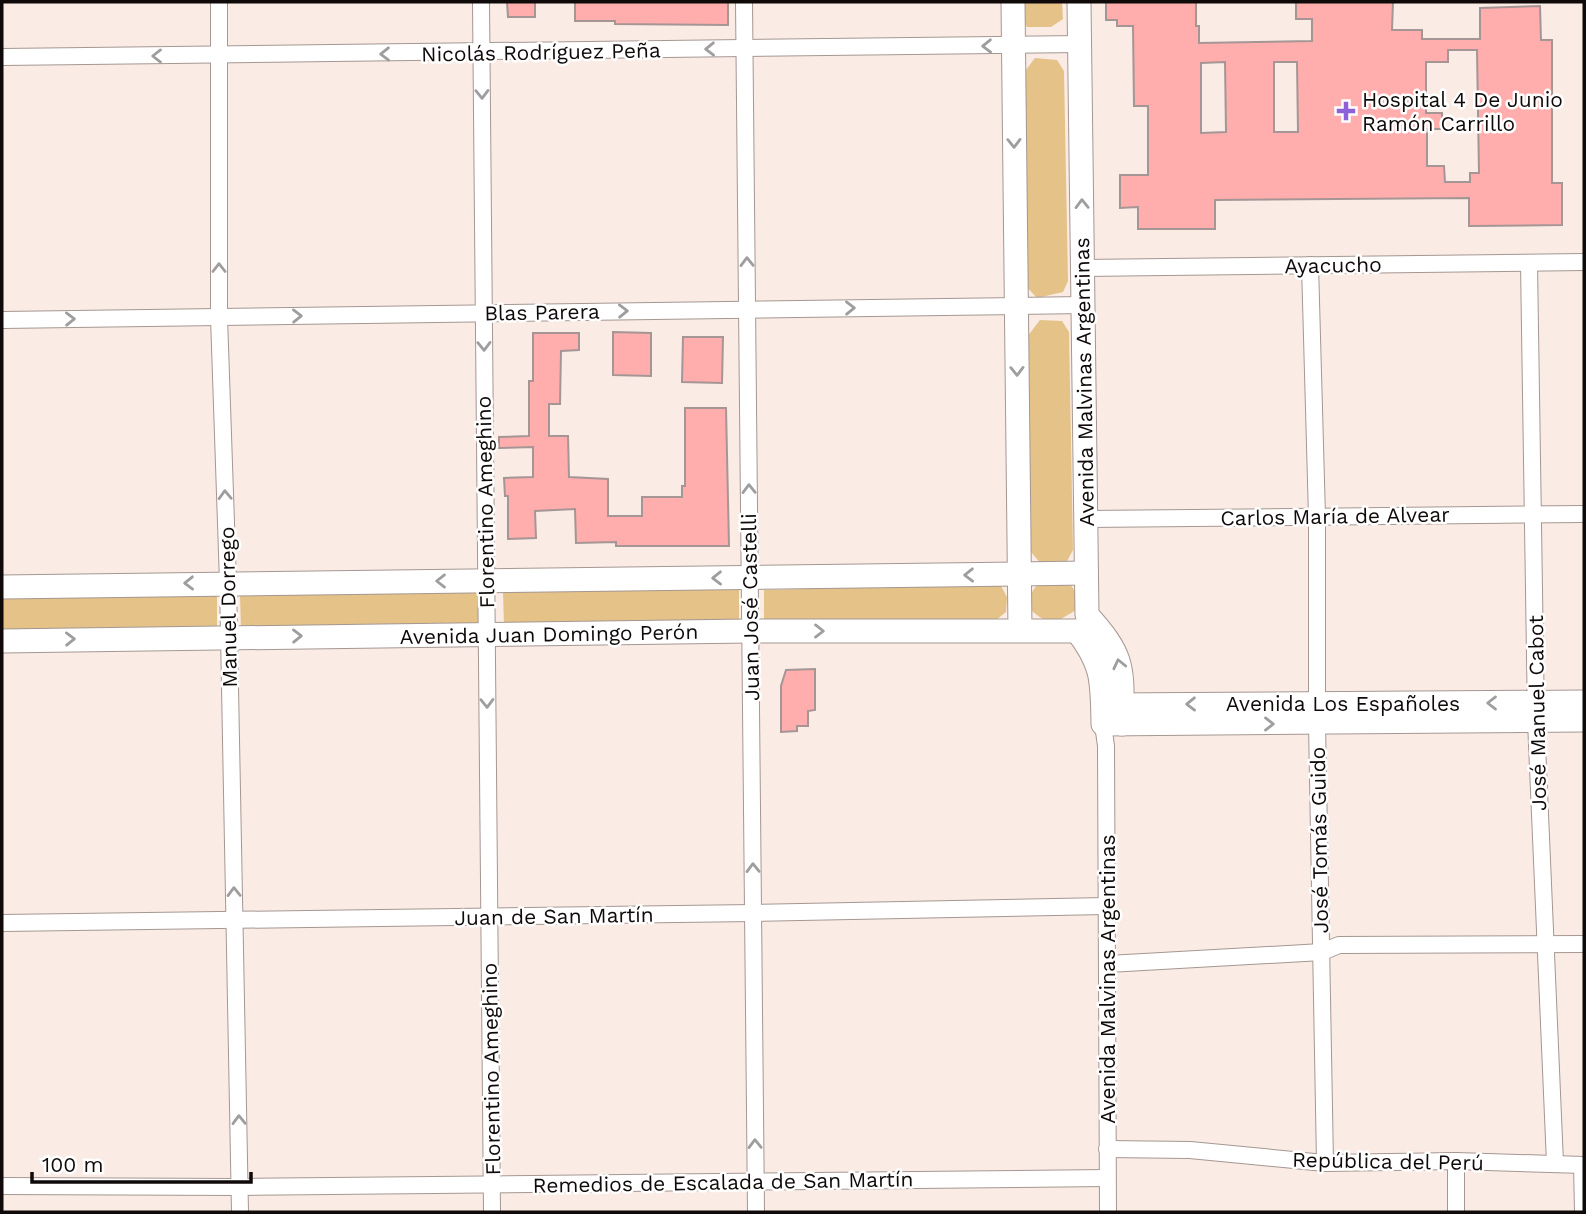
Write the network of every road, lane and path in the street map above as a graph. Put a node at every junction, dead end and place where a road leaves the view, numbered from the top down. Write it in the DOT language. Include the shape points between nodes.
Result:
graph roads {
  1 [pos="219,2"];
  2 [pos="481,2"];
  3 [pos="744,2"];
  4 [pos="1013,2"];
  5 [pos="1079,2"];
  6 [pos="1080,44"];
  7 [pos="1013,46"];
  8 [pos="745,49"];
  9 [pos="481,52"];
  10 [pos="220,55"];
  11 [pos="2,57"];
  12 [pos="1584,262"];
  13 [pos="1529,263"];
  14 [pos="1310,265"];
  15 [pos="1082,268"];
  16 [pos="1083,305"];
  17 [pos="1016,306"];
  18 [pos="747,309"];
  19 [pos="484,313"];
  20 [pos="219,317"];
  21 [pos="2,320"];
  22 [pos="1533,514"];
  23 [pos="1584,514"];
  24 [pos="1317,517"];
  25 [pos="1086,519"];
  26 [pos="1086,573"];
  27 [pos="1019,574"];
  28 [pos="750,578"];
  29 [pos="486,581"];
  30 [pos="228,582"];
  31 [pos="2,587"];
  32 [pos="1082,623"];
  33 [pos="1020,630"];
  34 [pos="750,631"];
  35 [pos="486,634"];
  36 [pos="229,637"];
  37 [pos="2,641"];
  38 [pos="1584,702"];
  39 [pos="1535,712"];
  40 [pos="1317,713"];
  41 [pos="1584,720"];
  42 [pos="1111,721"];
  43 [pos="1106,906"];
  44 [pos="753,913"];
  45 [pos="489,917"];
  46 [pos="235,920"];
  47 [pos="2,923"];
  48 [pos="1544,944"];
  49 [pos="1584,944"];
  50 [pos="1322,952"];
  51 [pos="1108,964"];
  52 [pos="1107,1149"];
  53 [pos="1456,1161"];
  54 [pos="1325,1163"];
  55 [pos="1555,1163"];
  56 [pos="1583,1165"];
  57 [pos="1107,1178"];
  58 [pos="755,1181"];
  59 [pos="492,1184"];
  60 [pos="2,1186"];
  61 [pos="240,1187"];
  62 [pos="240,1212"];
  63 [pos="492,1212"];
  64 [pos="755,1212"];
  65 [pos="1108,1212"];
  66 [pos="1456,1212"];
  67 [pos="1583,1212"];
  1 -- 10 [label="street, Manuel Dorrego"];
  2 -- 9 [label="street, Florentino Ameghino"];
  3 -- 8 [label="street, Juan José Castelli"];
  4 -- 7 [label="main road"];
  5 -- 6 [label="main road, Avenida Malvinas Argentinas"];
  6 -- 7 [label="street, Nicolás Rodríguez Peña"];
  15 -- 6 [label="main road, Avenida Malvinas Argentinas, one-way"];
  7 -- 8 [label="street, Nicolás Rodríguez Peña, one-way"];
  7 -- 17 [label="main road, one-way"];
  8 -- 9 [label="street, Nicolás Rodríguez Peña, one-way"];
  18 -- 8 [label="street, Juan José Castelli, one-way"];
  9 -- 10 [label="street, Nicolás Rodríguez Peña, one-way"];
  9 -- 19 [label="street, Florentino Ameghino, one-way"];
  10 -- 11 [label="street, Nicolás Rodríguez Peña, one-way"];
  20 -- 10 [label="street, Manuel Dorrego, one-way"];
  12 -- 13 [label="street, Ayacucho"];
  13 -- 14 [label="street, Ayacucho"];
  13 -- 22 [label="street, José Manuel Cabot"];
  14 -- 15 [label="street, Ayacucho"];
  14 -- 24 [label="street, José Tomás Guido"];
  15 -- 16 [label="main road, Avenida Malvinas Argentinas"];
  16 -- 17 [label="street, Blas Parera"];
  16 -- 25 [label="main road, Avenida Malvinas Argentinas"];
  18 -- 17 [label="street, Blas Parera, one-way"];
  17 -- 27 [label="main road, one-way"];
  19 -- 18 [label="street, Blas Parera, one-way"];
  28 -- 18 [label="street, Juan José Castelli, one-way"];
  20 -- 19 [label="street, Blas Parera, one-way"];
  19 -- 29 [label="street, Florentino Ameghino, one-way"];
  21 -- 20 [label="street, Blas Parera, one-way"];
  30 -- 20 [label="street, Manuel Dorrego, one-way"];
  22 -- 23 [label="street, Carlos María de Alvear"];
  22 -- 24 [label="street, Carlos María de Alvear"];
  22 -- 39 [label="street, José Manuel Cabot"];
  24 -- 25 [label="street, Carlos María de Alvear"];
  24 -- 40 [label="street, José Tomás Guido"];
  25 -- 26 [label="main road, Avenida Malvinas Argentinas"];
  26 -- 27 [label="main road"];
  26 -- 32 [label="main road, Avenida Malvinas Argentinas"];
  27 -- 28 [label="main road, one-way"];
  27 -- 33 [label="main road"];
  28 -- 29 [label="main road, one-way"];
  28 -- 34 [label="street, Juan José Castelli"];
  29 -- 30 [label="main road, one-way"];
  29 -- 35 [label="street, Florentino Ameghino"];
  30 -- 31 [label="main road, one-way"];
  30 -- 36 [label="street, Manuel Dorrego"];
  32 -- 33 [label="main road, Avenida Juan Domingo Perón"];
  32 -- 42 [label="main road, Avenida Malvinas Argentinas" via="1098,663"];
  34 -- 33 [label="main road, Avenida Juan Domingo Perón, one-way"];
  34 -- 35 [label="main road, Avenida Juan Domingo Perón"];
  44 -- 34 [label="street, Juan José Castelli, one-way"];
  36 -- 35 [label="main road, Avenida Juan Domingo Perón, one-way"];
  35 -- 45 [label="street, Florentino Ameghino, one-way"];
  37 -- 36 [label="main road, Avenida Juan Domingo Perón, one-way"];
  46 -- 36 [label="street, Manuel Dorrego, one-way"];
  38 -- 39 [label="main road, Avenida Los Españoles"];
  39 -- 40 [label="main road, Avenida Los Españoles"];
  39 -- 41 [label="main road, Avenida Los Españoles"];
  39 -- 48 [label="street, José Manuel Cabot"];
  40 -- 42 [label="main road, Avenida Los Españoles"];
  40 -- 50 [label="street, José Tomás Guido"];
  42 -- 43 [label="street, Avenida Malvinas Argentinas"];
  43 -- 44 [label="street, Juan de San Martín"];
  43 -- 51 [label="street, Avenida Malvinas Argentinas"];
  44 -- 45 [label="street, Juan de San Martín"];
  58 -- 44 [label="street, Juan José Castelli, one-way"];
  45 -- 46 [label="street, Juan de San Martín"];
  45 -- 59 [label="street, Florentino Ameghino"];
  46 -- 47 [label="street, Juan de San Martín"];
  61 -- 46 [label="street, Manuel Dorrego, one-way"];
  48 -- 49 [label="street"];
  48 -- 50 [label="street" via="1339,945"];
  48 -- 55 [label="street, José Manuel Cabot"];
  50 -- 51 [label="street"];
  50 -- 54 [label="street, José Tomás Guido"];
  51 -- 52 [label="street, Avenida Malvinas Argentinas"];
  52 -- 54 [label="street, República del Perú" via="1190,1150"];
  52 -- 57 [label="street, Avenida Malvinas Argentinas"];
  53 -- 54 [label="street, República del Perú"];
  53 -- 55 [label="street, República del Perú"];
  53 -- 66 [label="street"];
  55 -- 56 [label="street, República del Perú"];
  56 -- 67 [label="street"];
  57 -- 58 [label="street, Remedios de Escalada de San Martín"];
  57 -- 65 [label="street, Avenida Malvinas Argentinas"];
  58 -- 59 [label="street, Remedios de Escalada de San Martín"];
  58 -- 64 [label="street, Juan José Castelli"];
  59 -- 61 [label="street, Remedios de Escalada de San Martín"];
  59 -- 63 [label="street, Florentino Ameghino"];
  60 -- 61 [label="street, Remedios de Escalada de San Martín"];
  61 -- 62 [label="street, Manuel Dorrego"];
}
